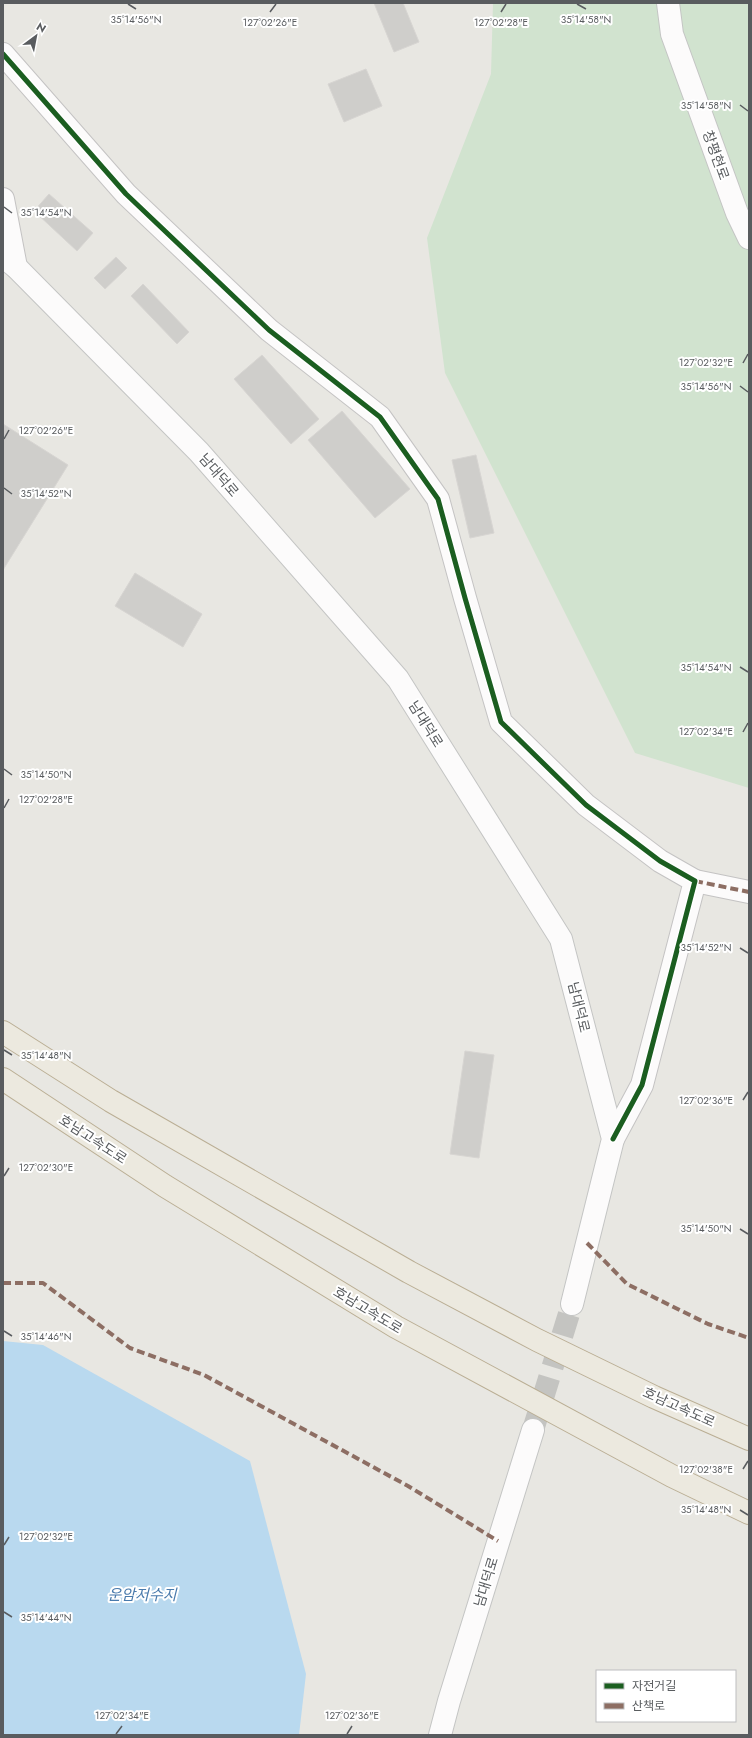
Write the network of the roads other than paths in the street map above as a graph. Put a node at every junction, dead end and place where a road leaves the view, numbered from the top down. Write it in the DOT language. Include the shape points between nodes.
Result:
graph roads {
  1 [pos="668,3"];
  2 [pos="3,54"];
  3 [pos="3,199"];
  4 [pos="749,238"];
  5 [pos="9,262"];
  6 [pos="695,881"];
  7 [pos="749,892"];
  8 [pos="3,1032"];
  9 [pos="3,1079"];
  10 [pos="613,1138"];
  11 [pos="572,1304"];
  12 [pos="533,1430"];
  13 [pos="749,1439"];
  14 [pos="749,1513"];
  15 [pos="440,1735"];
  1 -- 4 [label="main road, 창평현로" via="672,34 737,213"];
  2 -- 6 [label="main road" via="126,194 269,330 380,417 438,499 464,598 502,722 586,805 660,861"];
  3 -- 5 [label="main road"];
  5 -- 10 [label="main road, 남대덕로" via="199,452 398,679 561,939"];
  6 -- 7 [label="main road"];
  6 -- 10 [label="main road" via="642,1085"];
  8 -- 13 [label="highway, 호남고속도로" via="111,1101 409,1272 544,1343 654,1397"];
  9 -- 14 [label="highway, 호남고속도로" via="165,1186 396,1327 672,1476"];
  10 -- 11 [label="main road, 남대덕로"];
  12 -- 15 [label="main road, 남대덕로"];
}
